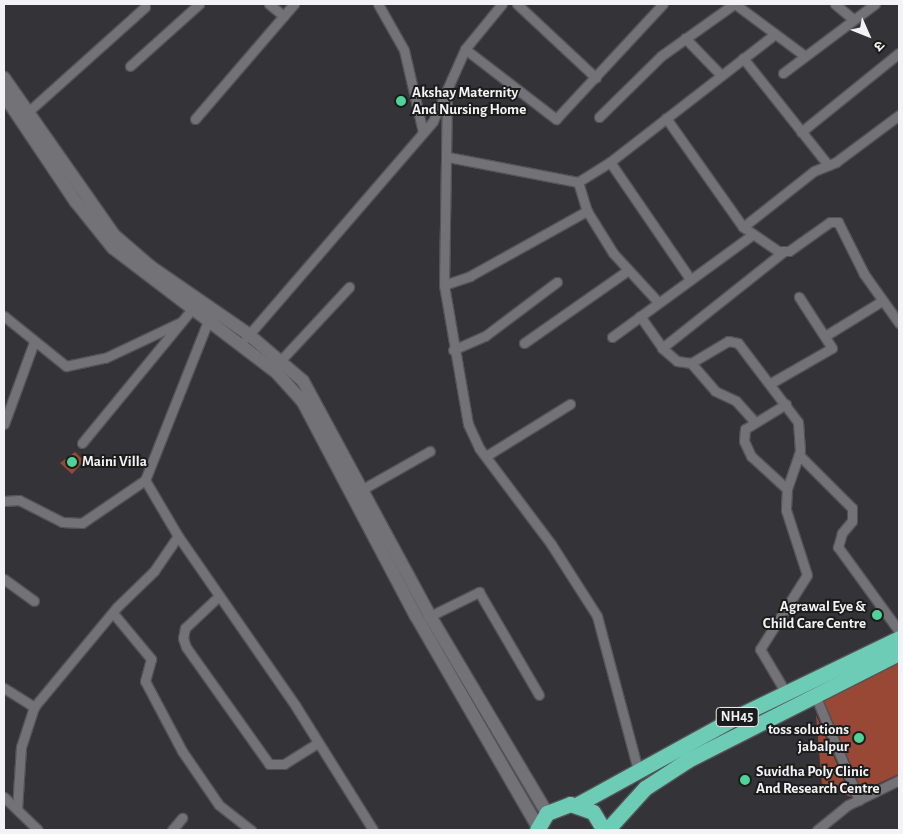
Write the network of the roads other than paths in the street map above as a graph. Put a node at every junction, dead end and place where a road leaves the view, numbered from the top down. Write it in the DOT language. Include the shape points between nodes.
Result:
graph roads {
  1 [pos="199,4"];
  2 [pos="269,4"];
  3 [pos="294,4"];
  4 [pos="378,4"];
  5 [pos="502,4"];
  6 [pos="517,4"];
  7 [pos="663,4"];
  8 [pos="735,4"];
  9 [pos="835,4"];
  10 [pos="875,4"];
  11 [pos="146,6"];
  12 [pos="864,7"];
  13 [pos="284,16"];
  14 [pos="853,19"];
  15 [pos="775,34"];
  16 [pos="686,38"];
  17 [pos="465,49"];
  18 [pos="899,53"];
  19 [pos="805,56"];
  20 [pos="743,58"];
  21 [pos="130,66"];
  22 [pos="783,73"];
  23 [pos="721,75"];
  24 [pos="4,78"];
  25 [pos="596,78"];
  26 [pos="448,96"];
  27 [pos="5,99"];
  28 [pos="28,111"];
  29 [pos="899,115"];
  30 [pos="599,117"];
  31 [pos="666,118"];
  32 [pos="195,119"];
  33 [pos="423,132"];
  34 [pos="801,132"];
  35 [pos="448,157"];
  36 [pos="610,162"];
  37 [pos="828,164"];
  38 [pos="578,182"];
  39 [pos="587,211"];
  40 [pos="743,227"];
  41 [pos="752,235"];
  42 [pos="783,252"];
  43 [pos="627,271"];
  44 [pos="690,278"];
  45 [pos="557,282"];
  46 [pos="444,285"];
  47 [pos="349,287"];
  48 [pos="799,297"];
  49 [pos="882,301"];
  50 [pos="658,302"];
  51 [pos="196,303"];
  52 [pos="212,315"];
  53 [pos="4,316"];
  54 [pos="640,316"];
  55 [pos="181,322"];
  56 [pos="899,323"];
  57 [pos="825,336"];
  58 [pos="612,337"];
  59 [pos="245,340"];
  60 [pos="34,342"];
  61 [pos="524,344"];
  62 [pos="662,348"];
  63 [pos="453,350"];
  64 [pos="281,360"];
  65 [pos="691,363"];
  66 [pos="771,383"];
  67 [pos="570,404"];
  68 [pos="786,404"];
  69 [pos="755,422"];
  70 [pos="4,424"];
  71 [pos="82,443"];
  72 [pos="430,451"];
  73 [pos="486,456"];
  74 [pos="799,456"];
  75 [pos="145,480"];
  76 [pos="787,489"];
  77 [pos="362,490"];
  78 [pos="4,501"];
  79 [pos="178,536"];
  80 [pos="4,579"];
  81 [pos="219,596"];
  82 [pos="34,601"];
  83 [pos="113,613"];
  84 [pos="430,616"];
  85 [pos="899,631"];
  86 [pos="899,638"];
  87 [pos="899,653"];
  88 [pos="4,688"];
  89 [pos="786,693"];
  90 [pos="539,695"];
  91 [pos="815,696"];
  92 [pos="34,707"];
  93 [pos="318,743"];
  94 [pos="638,770"];
  95 [pos="899,780"];
  96 [pos="4,797"];
  97 [pos="859,800"];
  98 [pos="578,804"];
  99 [pos="17,809"];
  100 [pos="547,813"];
  101 [pos="182,818"];
  102 [pos="537,829"];
  103 [pos="38,830"];
  104 [pos="172,830"];
  105 [pos="251,830"];
  106 [pos="373,830"];
  107 [pos="606,830"];
  108 [pos="817,830"];
  1 -- 21 [label="street"];
  2 -- 13 [label="street"];
  3 -- 13 [label="street"];
  4 -- 33 [label="street" via="410,68"];
  5 -- 17 [label="street"];
  6 -- 25 [label="street"];
  7 -- 25 [label="street"];
  8 -- 15 [label="street"];
  8 -- 16 [label="street"];
  9 -- 14 [label="street"];
  10 -- 12 [label="street"];
  11 -- 28 [label="street"];
  12 -- 14 [label="street"];
  13 -- 32 [label="street"];
  14 -- 19 [label="street"];
  15 -- 19 [label="street"];
  15 -- 20 [label="street"];
  16 -- 23 [label="street"];
  16 -- 30 [label="street" via="652,64"];
  17 -- 25 [label="street" via="553,119"];
  17 -- 26 [label="street"];
  18 -- 34 [label="street"];
  19 -- 22 [label="street"];
  20 -- 23 [label="street"];
  20 -- 34 [label="street"];
  23 -- 31 [label="street"];
  24 -- 28 [label="street"];
  26 -- 33 [label="street"];
  26 -- 35 [label="street"];
  27 -- 51 [label="street" via="99,232 128,261"];
  28 -- 51 [label="street" via="74,182 114,235"];
  29 -- 37 [label="street"];
  31 -- 36 [label="street"];
  31 -- 40 [label="street"];
  33 -- 59 [label="street"];
  34 -- 37 [label="street"];
  35 -- 38 [label="street"];
  35 -- 46 [label="street"];
  36 -- 38 [label="street"];
  36 -- 44 [label="street"];
  37 -- 40 [label="street" via="814,171"];
  38 -- 39 [label="street"];
  39 -- 43 [label="street"];
  39 -- 46 [label="street" via="470,276"];
  40 -- 41 [label="street"];
  41 -- 42 [label="street"];
  41 -- 44 [label="street"];
  42 -- 49 [label="street" via="830,222 838,222 855,260"];
  42 -- 62 [label="street"];
  43 -- 50 [label="street"];
  43 -- 61 [label="street"];
  44 -- 50 [label="street"];
  45 -- 63 [label="street" via="484,336"];
  46 -- 63 [label="street"];
  47 -- 64 [label="street"];
  48 -- 57 [label="street"];
  49 -- 56 [label="street"];
  49 -- 57 [label="street"];
  50 -- 54 [label="street"];
  51 -- 52 [label="street"];
  51 -- 55 [label="street"];
  52 -- 59 [label="street"];
  52 -- 75 [label="street"];
  53 -- 60 [label="street"];
  54 -- 58 [label="street"];
  54 -- 62 [label="street"];
  55 -- 60 [label="street" via="105,358 75,366 59,364"];
  55 -- 71 [label="street"];
  57 -- 66 [label="street" via="831,351"];
  59 -- 64 [label="street"];
  59 -- 102 [label="street" via="304,402 416,616"];
  60 -- 70 [label="street"];
  62 -- 65 [label="street" via="677,361"];
  63 -- 73 [label="street" via="468,424"];
  64 -- 77 [label="street" via="303,381"];
  65 -- 66 [label="street" via="728,341 734,341"];
  65 -- 69 [label="street" via="715,390 736,401"];
  66 -- 68 [label="street"];
  67 -- 73 [label="street"];
  68 -- 69 [label="street"];
  68 -- 74 [label="street" via="798,422"];
  69 -- 76 [label="street" via="744,433 747,449"];
  72 -- 77 [label="street"];
  73 -- 94 [label="street" via="551,544 597,616"];
  74 -- 76 [label="street"];
  74 -- 85 [label="street" via="852,508 852,521 842,533 838,547"];
  75 -- 78 [label="street" via="96,516 77,524 62,522 19,500"];
  75 -- 79 [label="street"];
  76 -- 89 [label="street" via="787,521 807,575 760,649"];
  77 -- 84 [label="street"];
  79 -- 81 [label="street"];
  79 -- 83 [label="street" via="154,570"];
  80 -- 82 [label="street"];
  81 -- 93 [label="street"];
  81 -- 93 [label="street" via="185,628 183,638 186,647 269,764 284,764"];
  83 -- 92 [label="street"];
  83 -- 105 [label="street" via="152,659 145,681 187,759 219,805"];
  84 -- 90 [label="street" via="479,592"];
  84 -- 100 [label="street"];
  86 -- 89 [label="highway, NH45"];
  87 -- 91 [label="highway, NH45"];
  88 -- 92 [label="street"];
  89 -- 94 [label="highway, NH45"];
  91 -- 97 [label="street"];
  91 -- 107 [label="highway, NH45" via="665,775 626,805"];
  92 -- 99 [label="street" via="21,747"];
  93 -- 106 [label="street"];
  94 -- 98 [label="highway, NH45"];
  95 -- 97 [label="street"];
  96 -- 99 [label="street"];
  97 -- 108 [label="street"];
  98 -- 100 [label="highway, NH45" via="562,805"];
  98 -- 107 [label="highway, NH45" via="593,812"];
  99 -- 103 [label="street"];
  100 -- 102 [label="highway"];
  101 -- 104 [label="street"];
}
